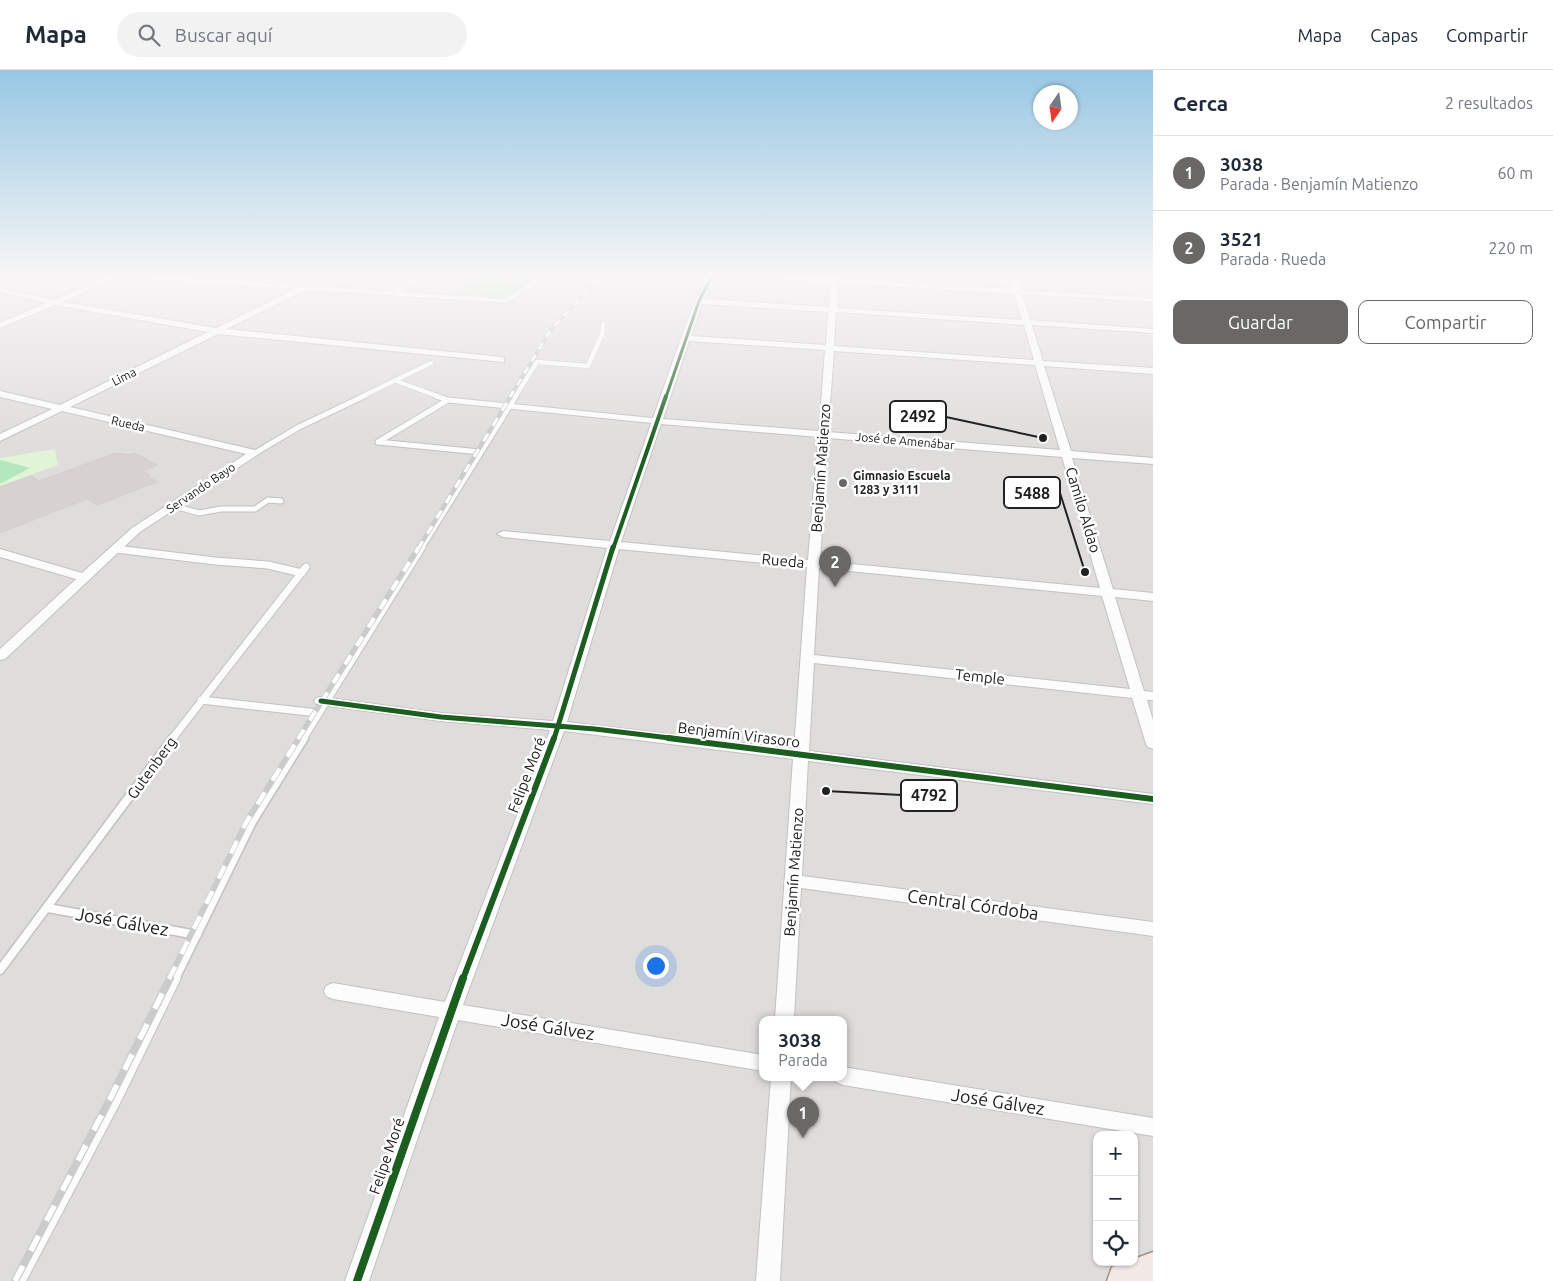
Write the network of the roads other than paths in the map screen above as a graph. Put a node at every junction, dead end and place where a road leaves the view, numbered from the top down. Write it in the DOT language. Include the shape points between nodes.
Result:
graph roads {
  1 [pos="211,333"];
  2 [pos="240,333"];
  3 [pos="603,333"];
  4 [pos="688,333"];
  5 [pos="831,333"];
  6 [pos="1030,333"];
  7 [pos="686,338"];
  8 [pos="830,348"];
  9 [pos="501,360"];
  10 [pos="431,363"];
  11 [pos="1039,363"];
  12 [pos="1153,371"];
  13 [pos="396,381"];
  14 [pos="0,394"];
  15 [pos="448,400"];
  16 [pos="510,406"];
  17 [pos="61,408"];
  18 [pos="657,421"];
  19 [pos="823,434"];
  20 [pos="0,438"];
  21 [pos="480,452"];
  22 [pos="255,453"];
  23 [pos="1066,454"];
  24 [pos="1153,461"];
  25 [pos="281,501"];
  26 [pos="174,506"];
  27 [pos="503,534"];
  28 [pos="614,545"];
  29 [pos="116,548"];
  30 [pos="0,553"];
  31 [pos="814,564"];
  32 [pos="86,578"];
  33 [pos="1108,592"];
  34 [pos="1153,597"];
  35 [pos="0,656"];
  36 [pos="807,658"];
  37 [pos="1138,695"];
  38 [pos="1153,696"];
  39 [pos="201,700"];
  40 [pos="321,705"];
  41 [pos="559,726"];
  42 [pos="1153,744"];
  43 [pos="801,756"];
  44 [pos="1153,799"];
  45 [pos="793,881"];
  46 [pos="48,908"];
  47 [pos="1153,929"];
  48 [pos="197,935"];
  49 [pos="0,970"];
  50 [pos="333,991"];
  51 [pos="451,1011"];
  52 [pos="784,1016"];
  53 [pos="759,1061"];
  54 [pos="847,1077"];
  55 [pos="781,1081"];
  56 [pos="1153,1128"];
  57 [pos="1153,1271"];
  58 [pos="20,1281"];
  59 [pos="357,1281"];
  60 [pos="768,1281"];
  61 [pos="1126,1281"];
  1 -- 17 [label="street, Lima"];
  2 -- 9 [label="street"];
  3 -- 16 [label="lane" via="588,366 537,362"];
  4 -- 7 [label="street, Felipe Moré"];
  5 -- 8 [label="street, Benjamín Matienzo"];
  6 -- 11 [label="street, Camilo Aldao"];
  7 -- 8 [label="street"];
  7 -- 18 [label="street, Felipe Moré"];
  8 -- 11 [label="street"];
  8 -- 19 [label="street, Benjamín Matienzo"];
  10 -- 13 [label="lane, Servando Bayo"];
  11 -- 12 [label="street"];
  11 -- 23 [label="street, Camilo Aldao"];
  13 -- 15 [label="lane"];
  13 -- 22 [label="lane, Servando Bayo" via="298,427"];
  14 -- 17 [label="street, Rueda"];
  15 -- 16 [label="lane"];
  15 -- 21 [label="lane" via="378,442"];
  16 -- 18 [label="lane"];
  16 -- 21 [label="lane"];
  17 -- 20 [label="street, Lima"];
  17 -- 22 [label="street, Rueda"];
  18 -- 19 [label="street, José de Amenábar"];
  18 -- 28 [label="street, Felipe Moré"];
  19 -- 23 [label="street, José de Amenábar"];
  19 -- 31 [label="street, Benjamín Matienzo"];
  21 -- 40 [label="lane"];
  22 -- 26 [label="street, Servando Bayo"];
  23 -- 24 [label="street, José de Amenábar"];
  23 -- 33 [label="street, Camilo Aldao"];
  25 -- 26 [label="lane" via="268,500 255,509 199,513"];
  26 -- 29 [label="street, Servando Bayo" via="136,530"];
  27 -- 28 [label="street, Rueda"];
  28 -- 31 [label="street, Rueda"];
  28 -- 41 [label="street, Felipe Moré"];
  29 -- 32 [label="street, Servando Bayo"];
  29 -- 39 [label="lane, Gutenberg" via="304,570"];
  30 -- 32 [label="street"];
  31 -- 33 [label="street, Rueda"];
  31 -- 36 [label="street, Benjamín Matienzo"];
  32 -- 35 [label="street, Servando Bayo"];
  33 -- 34 [label="street, Rueda"];
  33 -- 37 [label="street, Camilo Aldao"];
  36 -- 37 [label="street, Temple"];
  36 -- 43 [label="street, Benjamín Matienzo"];
  37 -- 38 [label="street, Temple"];
  37 -- 42 [label="street, Camilo Aldao"];
  39 -- 40 [label="lane, Benjamín Virasoro"];
  39 -- 46 [label="lane, Gutenberg"];
  40 -- 41 [label="street, Benjamín Virasoro"];
  40 -- 48 [label="lane" via="252,822"];
  41 -- 43 [label="street, Benjamín Virasoro"];
  41 -- 51 [label="street, Felipe Moré"];
  43 -- 44 [label="street, Benjamín Virasoro"];
  43 -- 45 [label="street, Benjamín Matienzo"];
  45 -- 47 [label="street, Central Córdoba"];
  45 -- 52 [label="street, Benjamín Matienzo"];
  46 -- 48 [label="lane, José Gálvez"];
  46 -- 49 [label="lane, Gutenberg"];
  48 -- 58 [label="lane" via="114,1103"];
  50 -- 51 [label="street, José Gálvez"];
  51 -- 53 [label="street, José Gálvez"];
  51 -- 59 [label="street, Felipe Moré"];
  54 -- 56 [label="street, José Gálvez"];
  55 -- 60 [label="street"];
  57 -- 61 [label="main road"];
}
